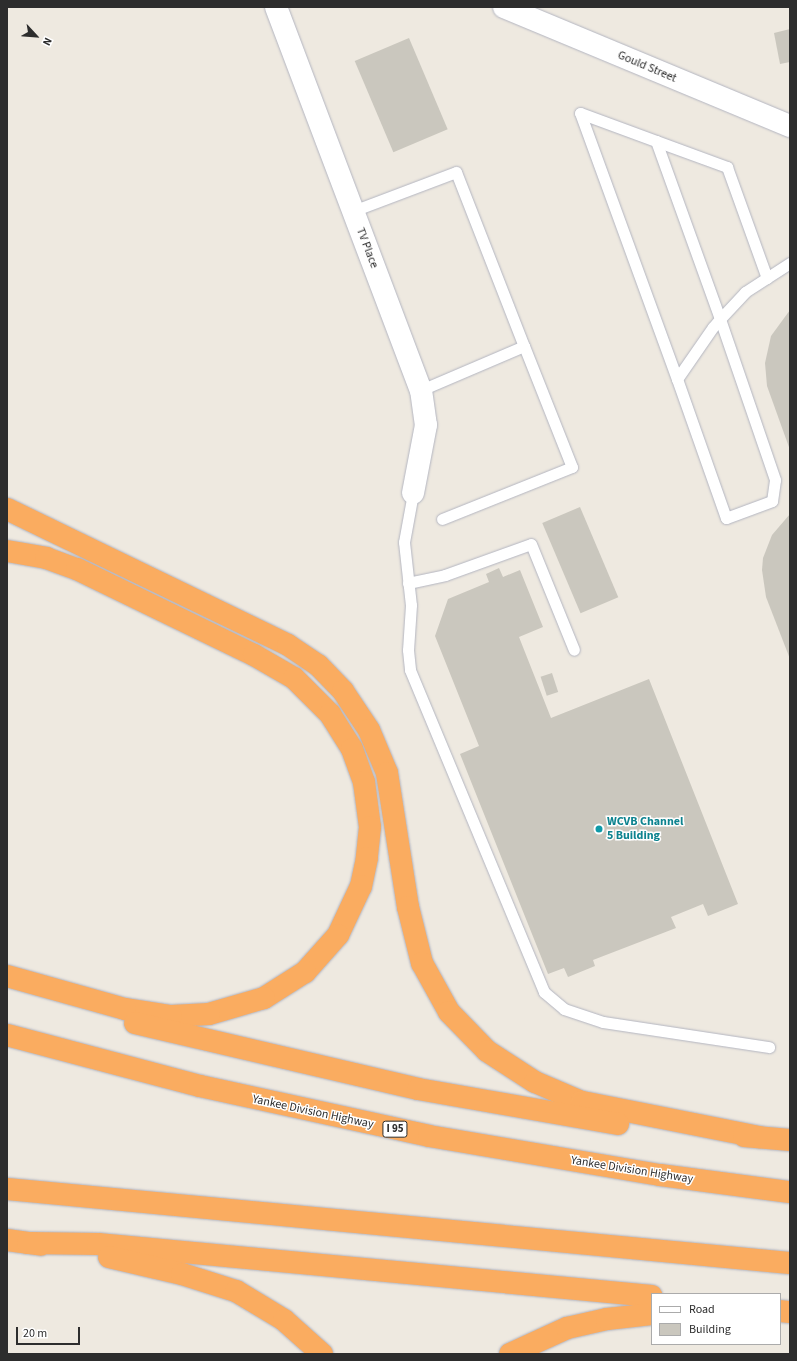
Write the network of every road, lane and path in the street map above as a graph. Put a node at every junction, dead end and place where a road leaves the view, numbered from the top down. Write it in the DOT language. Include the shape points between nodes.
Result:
graph roads {
  1 [pos="276,7"];
  2 [pos="504,7"];
  3 [pos="790,126"];
  4 [pos="656,141"];
  5 [pos="353,211"];
  6 [pos="790,263"];
  7 [pos="767,278"];
  8 [pos="720,319"];
  9 [pos="524,346"];
  10 [pos="677,379"];
  11 [pos="421,390"];
  12 [pos="413,493"];
  13 [pos="7,509"];
  14 [pos="442,519"];
  15 [pos="7,551"];
  16 [pos="408,583"];
  17 [pos="574,650"];
  18 [pos="7,976"];
  19 [pos="7,987"];
  20 [pos="7,1036"];
  21 [pos="768,1047"];
  22 [pos="759,1137"];
  23 [pos="790,1140"];
  24 [pos="7,1188"];
  25 [pos="790,1192"];
  26 [pos="17,1242"];
  27 [pos="790,1262"];
  28 [pos="651,1296"];
  29 [pos="651,1314"];
  30 [pos="322,1354"];
  31 [pos="510,1354"];
  1 -- 5 [label="street, TV Place"];
  2 -- 3 [label="street, Gould Street"];
  4 -- 7 [label="lane" via="727,167"];
  4 -- 8 [label="lane"];
  4 -- 10 [label="lane" via="580,113"];
  5 -- 9 [label="lane" via="456,172"];
  5 -- 11 [label="street, TV Place"];
  6 -- 7 [label="lane"];
  7 -- 8 [label="lane" via="744,292"];
  8 -- 10 [label="lane"];
  8 -- 10 [label="lane" via="775,480 772,501 726,518"];
  9 -- 11 [label="lane"];
  9 -- 14 [label="lane" via="572,467"];
  11 -- 12 [label="street, TV Place" via="426,413 425,436"];
  12 -- 16 [label="lane" via="404,542"];
  13 -- 22 [label="highway" via="288,646 318,665 340,686 367,725 387,772 408,907 422,963 449,1012 487,1051 535,1082 582,1102"];
  15 -- 18 [label="highway" via="46,558 84,572 254,655 294,678 326,709 352,749 364,782 370,827 361,886 338,935 305,972 264,998 210,1014 171,1016 125,1009"];
  16 -- 17 [label="lane" via="445,576 532,544"];
  16 -- 21 [label="lane" via="411,610 408,650 410,670 544,992 564,1009 603,1022"];
  19 -- 22 [label="highway" via="206,1041 418,1089 599,1121 685,1133"];
  20 -- 25 [label="highway, Yankee Division Highway / I 95" via="200,1086 422,1135 660,1175"];
  22 -- 23 [label="highway"];
  24 -- 27 [label="highway"];
  26 -- 28 [label="highway" via="98,1244"];
  26 -- 30 [label="highway" via="160,1268 228,1288 275,1314"];
  29 -- 31 [label="highway" via="607,1319 567,1328"];
}
